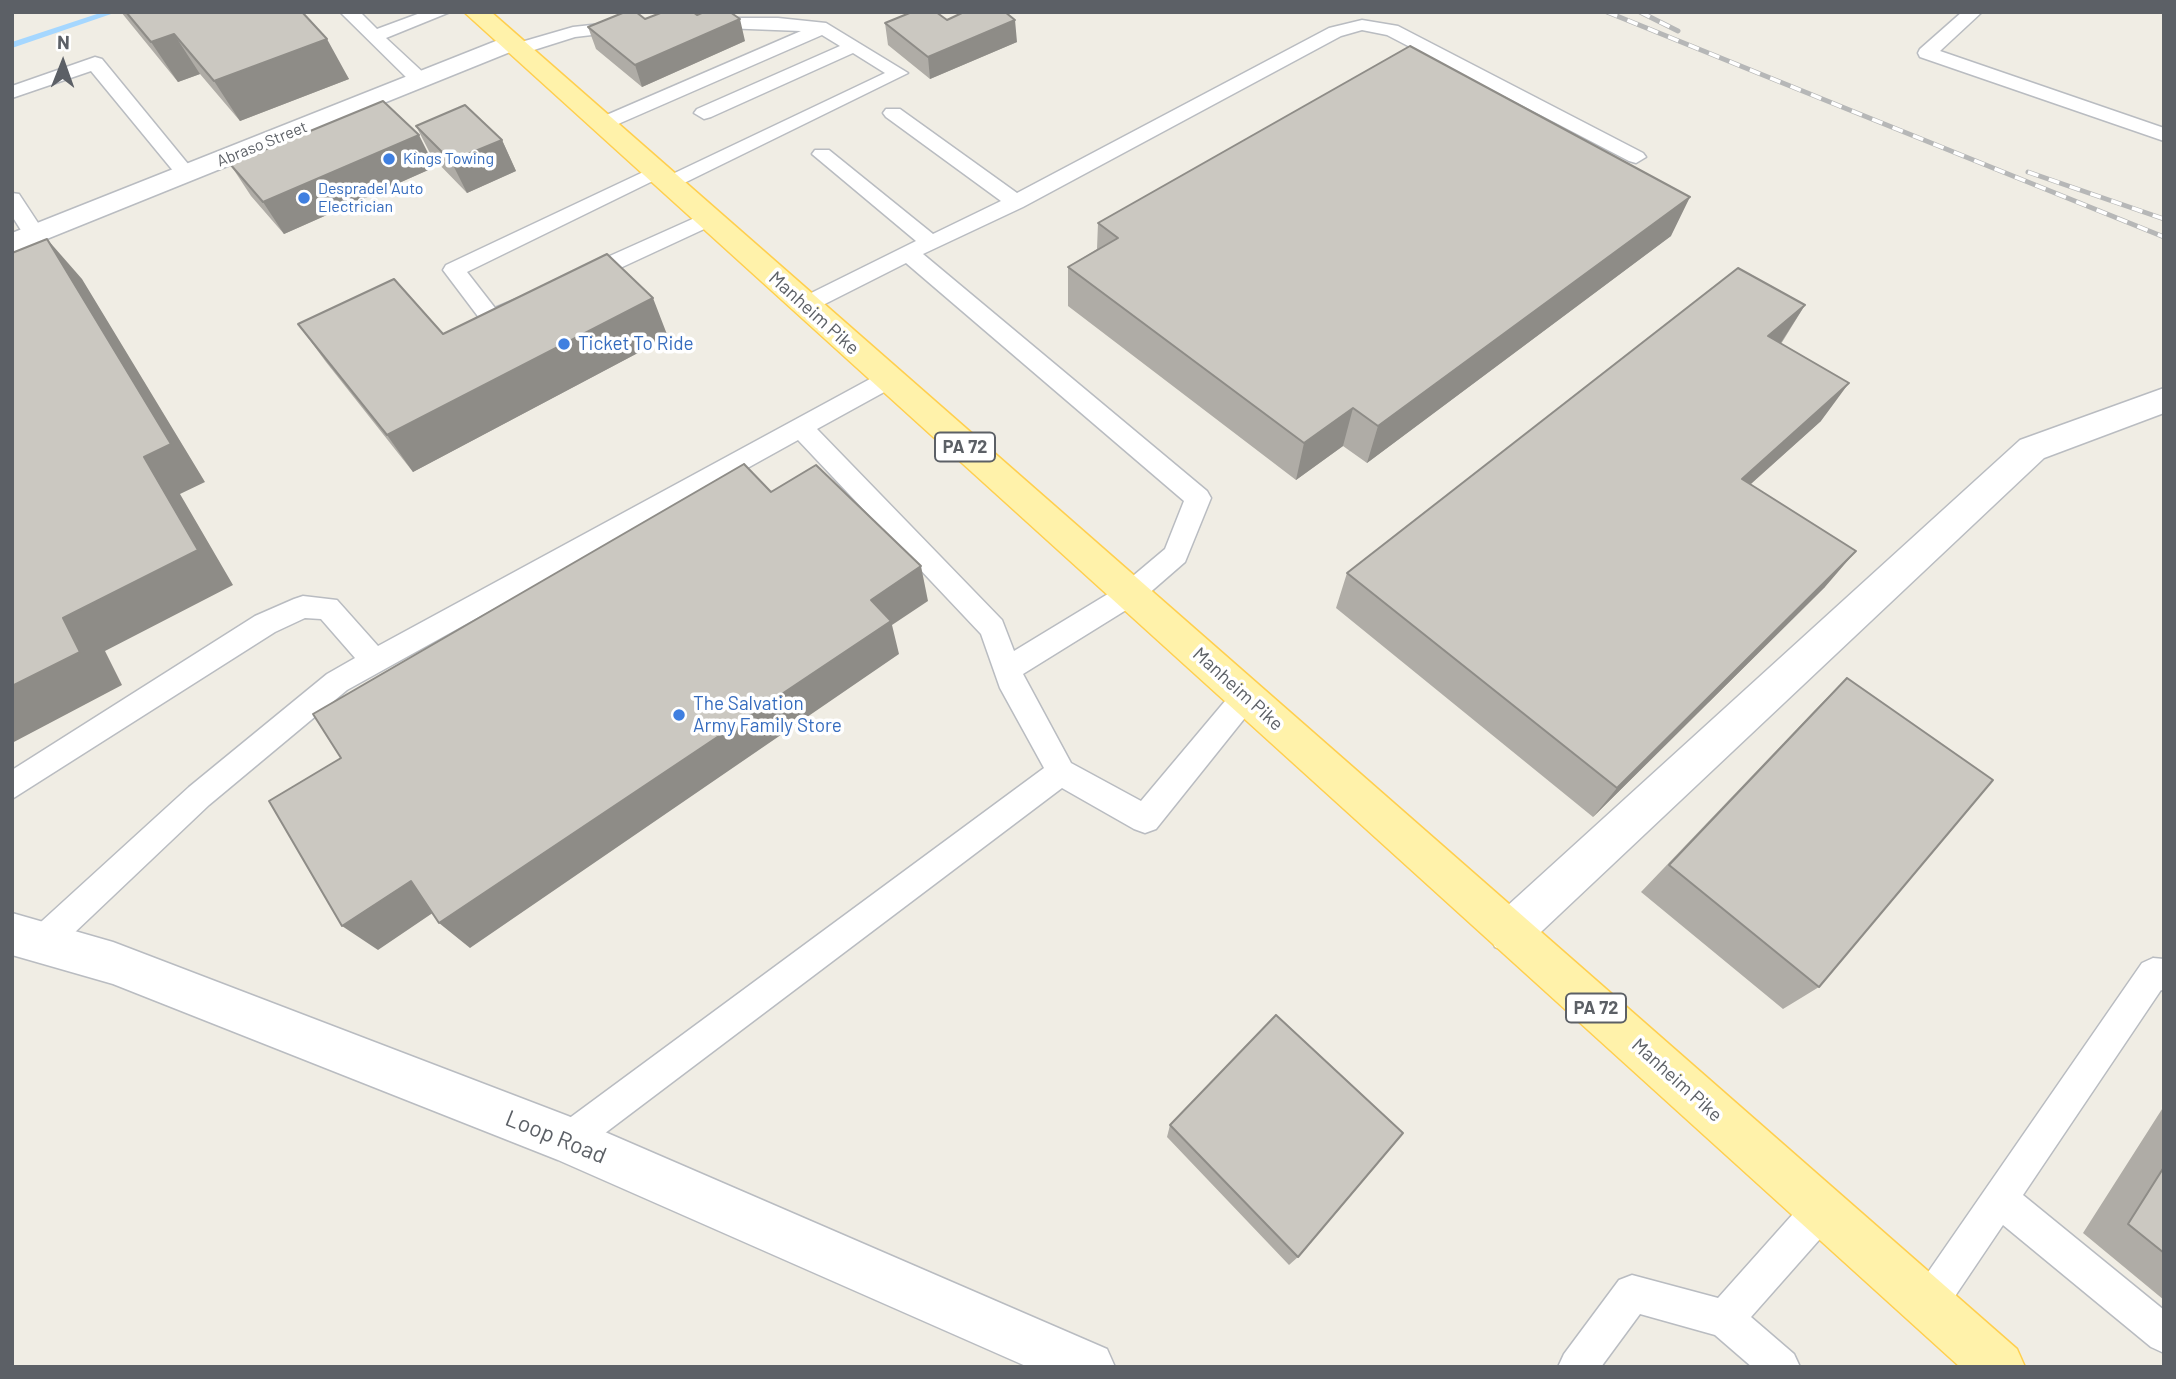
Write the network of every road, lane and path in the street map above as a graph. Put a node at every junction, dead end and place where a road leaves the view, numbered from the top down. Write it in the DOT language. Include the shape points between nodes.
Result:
graph roads {
  1 [pos="349,12"];
  2 [pos="441,12"];
  3 [pos="476,12"];
  4 [pos="1973,12"];
  5 [pos="680,24"];
  6 [pos="641,25"];
  7 [pos="823,28"];
  8 [pos="374,36"];
  9 [pos="514,46"];
  10 [pos="854,46"];
  11 [pos="420,80"];
  12 [pos="677,91"];
  13 [pos="12,92"];
  14 [pos="704,113"];
  15 [pos="893,113"];
  16 [pos="602,124"];
  17 [pos="2164,135"];
  18 [pos="746,146"];
  19 [pos="822,154"];
  20 [pos="1636,157"];
  21 [pos="186,174"];
  22 [pos="663,178"];
  23 [pos="12,199"];
  24 [pos="1016,202"];
  25 [pos="708,219"];
  26 [pos="24,239"];
  27 [pos="931,243"];
  28 [pos="908,253"];
  29 [pos="564,285"];
  30 [pos="540,296"];
  31 [pos="805,304"];
  32 [pos="889,379"];
  33 [pos="2164,400"];
  34 [pos="800,428"];
  35 [pos="1130,594"];
  36 [pos="374,662"];
  37 [pos="1007,670"];
  38 [pos="1246,696"];
  39 [pos="1061,772"];
  40 [pos="12,786"];
  41 [pos="1510,932"];
  42 [pos="27,938"];
  43 [pos="2164,975"];
  44 [pos="568,1140"];
  45 [pos="2000,1199"];
  46 [pos="1822,1209"];
  47 [pos="1928,1304"];
  48 [pos="1726,1319"];
  49 [pos="2164,1334"];
  50 [pos="1089,1367"];
  51 [pos="1577,1367"];
  52 [pos="1782,1367"];
  53 [pos="1999,1367"];
  1 -- 8 [label="lane"];
  2 -- 8 [label="lane"];
  3 -- 9 [label="main road, Manheim Pike / PA 72"];
  4 -- 17 [label="lane" via="1927,52"];
  5 -- 7 [label="lane" via="744,22"];
  6 -- 9 [label="lane" via="573,32"];
  7 -- 10 [label="lane"];
  7 -- 12 [label="lane"];
  8 -- 11 [label="lane"];
  9 -- 11 [label="street, Abraso Street"];
  9 -- 16 [label="main road, Manheim Pike / PA 72"];
  10 -- 14 [label="lane"];
  10 -- 18 [label="lane" via="899,74"];
  11 -- 21 [label="street, Abraso Street"];
  12 -- 14 [label="lane"];
  12 -- 16 [label="lane"];
  13 -- 21 [label="lane" via="95,63"];
  14 -- 18 [label="lane"];
  15 -- 24 [label="lane"];
  16 -- 22 [label="main road, Manheim Pike / PA 72"];
  18 -- 22 [label="lane"];
  19 -- 27 [label="lane"];
  20 -- 24 [label="lane" via="1392,30 1362,25 1335,32"];
  21 -- 26 [label="street, Abraso Street"];
  22 -- 25 [label="main road, Manheim Pike / PA 72"];
  22 -- 30 [label="lane" via="454,270 491,318"];
  23 -- 26 [label="lane"];
  24 -- 27 [label="lane"];
  25 -- 29 [label="lane"];
  25 -- 31 [label="main road, Manheim Pike / PA 72"];
  27 -- 28 [label="lane"];
  28 -- 31 [label="lane"];
  28 -- 35 [label="lane" via="1198,498 1175,555"];
  31 -- 32 [label="main road, Manheim Pike / PA 72"];
  32 -- 34 [label="lane"];
  32 -- 35 [label="main road, Manheim Pike / PA 72"];
  33 -- 41 [label="street" via="2032,449"];
  34 -- 36 [label="lane"];
  34 -- 37 [label="lane" via="992,628"];
  35 -- 37 [label="lane"];
  35 -- 38 [label="main road, Manheim Pike / PA 72"];
  36 -- 40 [label="lane" via="328,608 303,607 265,624"];
  36 -- 42 [label="lane" via="337,682"];
  37 -- 39 [label="lane"];
  38 -- 39 [label="lane" via="1145,818"];
  38 -- 41 [label="main road, Manheim Pike / PA 72"];
  39 -- 44 [label="lane"];
  41 -- 46 [label="main road, Manheim Pike / PA 72"];
  42 -- 44 [label="street, Loop Road" via="113,963"];
  43 -- 45 [label="lane" via="2153,974"];
  44 -- 50 [label="street, Loop Road"];
  45 -- 47 [label="lane"];
  45 -- 49 [label="lane"];
  46 -- 47 [label="main road, Manheim Pike / PA 72"];
  46 -- 48 [label="lane"];
  47 -- 53 [label="main road, Manheim Pike / PA 72"];
  48 -- 51 [label="lane" via="1632,1293"];
  48 -- 52 [label="lane"];
}
